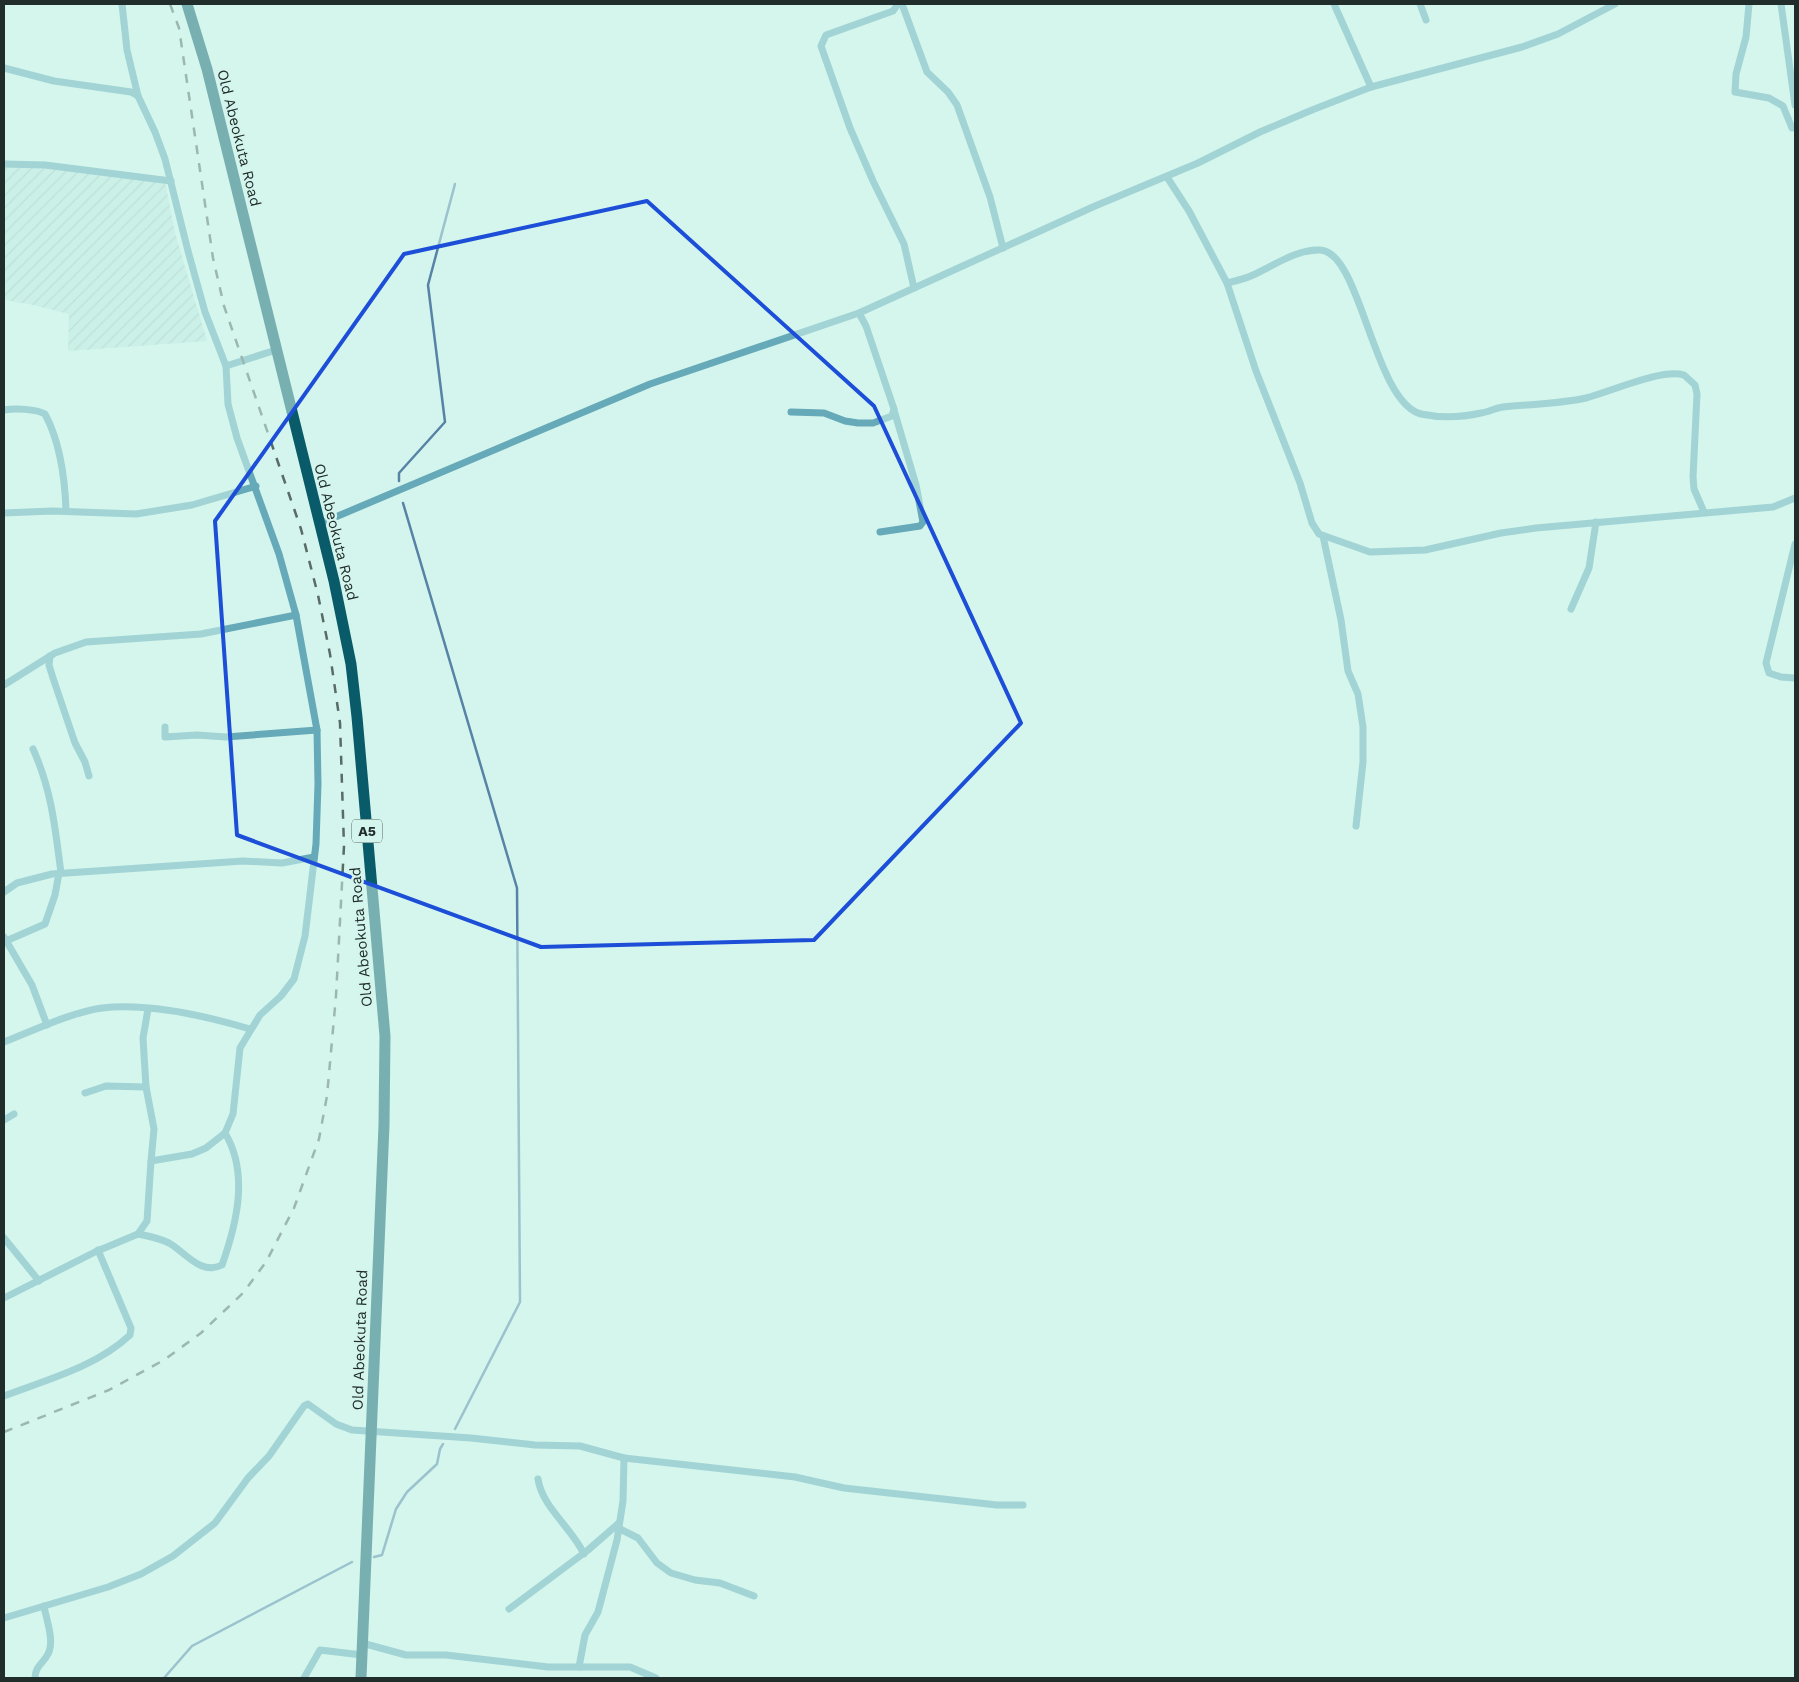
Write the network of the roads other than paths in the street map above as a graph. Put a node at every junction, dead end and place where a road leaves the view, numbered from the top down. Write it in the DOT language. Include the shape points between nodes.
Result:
graph roads {
  1 [pos="122,4"];
  2 [pos="186,4"];
  3 [pos="898,4"];
  4 [pos="902,4"];
  5 [pos="1334,4"];
  6 [pos="1420,4"];
  7 [pos="1616,4"];
  8 [pos="1749,4"];
  9 [pos="1781,4"];
  10 [pos="1426,20"];
  11 [pos="4,68"];
  12 [pos="1371,87"];
  13 [pos="138,96"];
  14 [pos="1795,104"];
  15 [pos="1795,127"];
  16 [pos="4,164"];
  17 [pos="1167,177"];
  18 [pos="171,181"];
  19 [pos="1003,248"];
  20 [pos="1228,283"];
  21 [pos="914,288"];
  22 [pos="860,313"];
  23 [pos="276,350"];
  24 [pos="226,366"];
  25 [pos="894,409"];
  26 [pos="4,410"];
  27 [pos="791,412"];
  28 [pos="256,486"];
  29 [pos="1795,498"];
  30 [pos="66,511"];
  31 [pos="1704,512"];
  32 [pos="4,513"];
  33 [pos="1596,522"];
  34 [pos="319,524"];
  35 [pos="880,532"];
  36 [pos="1323,536"];
  37 [pos="1795,544"];
  38 [pos="1571,610"];
  39 [pos="296,615"];
  40 [pos="50,656"];
  41 [pos="1795,678"];
  42 [pos="4,685"];
  43 [pos="165,727"];
  44 [pos="317,730"];
  45 [pos="33,749"];
  46 [pos="89,776"];
  47 [pos="1356,826"];
  48 [pos="314,858"];
  49 [pos="60,873"];
  50 [pos="4,892"];
  51 [pos="5,939"];
  52 [pos="148,1009"];
  53 [pos="47,1025"];
  54 [pos="250,1029"];
  55 [pos="4,1042"];
  56 [pos="146,1086"];
  57 [pos="85,1093"];
  58 [pos="14,1114"];
  59 [pos="4,1120"];
  60 [pos="225,1132"];
  61 [pos="151,1162"];
  62 [pos="138,1234"];
  63 [pos="4,1238"];
  64 [pos="98,1250"];
  65 [pos="39,1281"];
  66 [pos="4,1298"];
  67 [pos="4,1396"];
  68 [pos="372,1432"];
  69 [pos="624,1458"];
  70 [pos="538,1479"];
  71 [pos="1023,1506"];
  72 [pos="618,1526"];
  73 [pos="584,1554"];
  74 [pos="754,1596"];
  75 [pos="44,1606"];
  76 [pos="509,1609"];
  77 [pos="4,1618"];
  78 [pos="362,1643"];
  79 [pos="362,1656"];
  80 [pos="579,1667"];
  81 [pos="36,1678"];
  82 [pos="304,1678"];
  83 [pos="361,1678"];
  84 [pos="656,1678"];
  1 -- 13 [label="street"];
  2 -- 23 [label="highway, Old Abeokuta Road / A5" via="207,69"];
  3 -- 21 [label="street" via="893,11 826,35 821,46 850,128 904,244"];
  4 -- 19 [label="street" via="927,72 957,105 990,197"];
  5 -- 12 [label="street"];
  6 -- 10 [label="street"];
  7 -- 12 [label="street" via="1558,34"];
  8 -- 15 [label="street" via="1735,92 1769,98 1783,106 1792,128"];
  9 -- 14 [label="street"];
  11 -- 13 [label="street"];
  12 -- 17 [label="street" via="1260,132"];
  13 -- 18 [label="street" via="155,132"];
  16 -- 18 [label="street" via="45,165"];
  17 -- 19 [label="street"];
  17 -- 20 [label="street"];
  18 -- 24 [label="street" via="203,303"];
  19 -- 21 [label="street"];
  20 -- 31 [label="street" via="1314,250 1331,253 1337,258 1354,291 1374,344 1400,398 1410,409 1425,414 1475,414 1500,407 1585,398 1669,374 1684,375 1695,385 1697,394 1693,477 1694,490"];
  20 -- 36 [label="street" via="1256,371 1300,483 1312,523"];
  21 -- 22 [label="street"];
  22 -- 25 [label="street"];
  22 -- 34 [label="street" via="650,384"];
  23 -- 24 [label="street"];
  23 -- 34 [label="highway, Old Abeokuta Road / A5"];
  24 -- 28 [label="street" via="228,404"];
  25 -- 27 [label="street" via="892,416 873,423 845,421 824,413"];
  25 -- 35 [label="street" via="923,522 920,526"];
  26 -- 30 [label="street" via="46,414 57,445 66,490"];
  28 -- 30 [label="street" via="192,505 136,514"];
  28 -- 39 [label="street"];
  29 -- 31 [label="street" via="1773,507"];
  30 -- 32 [label="street"];
  31 -- 33 [label="street"];
  33 -- 36 [label="street" via="1501,532 1425,550 1370,552"];
  33 -- 38 [label="street" via="1589,568"];
  34 -- 68 [label="highway, Old Abeokuta Road / A5" via="351,664 385,1036"];
  36 -- 47 [label="street" via="1348,671 1358,694 1363,727"];
  37 -- 41 [label="street" via="1766,670 1781,677"];
  39 -- 40 [label="street" via="201,634 86,642"];
  39 -- 44 [label="street"];
  40 -- 42 [label="street"];
  40 -- 46 [label="street" via="53,678"];
  43 -- 44 [label="street" via="165,737 226,737"];
  44 -- 48 [label="street"];
  45 -- 49 [label="street" via="53,807"];
  48 -- 49 [label="street" via="282,863 234,861"];
  48 -- 54 [label="street" via="305,936 294,979"];
  49 -- 50 [label="street" via="34,877"];
  49 -- 51 [label="street" via="45,924"];
  51 -- 53 [label="street" via="32,985"];
  52 -- 53 [label="street" via="100,1008"];
  52 -- 54 [label="street" via="210,1018"];
  52 -- 56 [label="street" via="143,1038"];
  53 -- 55 [label="street"];
  54 -- 60 [label="street" via="240,1048 233,1114"];
  56 -- 57 [label="street" via="106,1086"];
  56 -- 61 [label="street" via="154,1129"];
  58 -- 59 [label="street"];
  60 -- 61 [label="street" via="206,1148 192,1154"];
  60 -- 62 [label="street" via="236,1154 240,1174 236,1211 222,1265 197,1264 163,1240"];
  61 -- 62 [label="street" via="147,1221"];
  62 -- 64 [label="street"];
  63 -- 65 [label="street"];
  64 -- 65 [label="street"];
  64 -- 67 [label="street" via="131,1328 130,1335 94,1359"];
  65 -- 66 [label="street"];
  68 -- 69 [label="street" via="580,1446"];
  68 -- 75 [label="street" via="344,1428 312,1405 304,1406 215,1523 173,1556 108,1587"];
  68 -- 78 [label="highway, Old Abeokuta Road / A5"];
  69 -- 71 [label="street" via="795,1477 844,1488"];
  69 -- 72 [label="street" via="623,1501"];
  70 -- 73 [label="street" via="540,1491"];
  72 -- 73 [label="street"];
  72 -- 74 [label="street" via="638,1538 657,1563 671,1573 720,1583"];
  72 -- 80 [label="street" via="598,1612 585,1635"];
  73 -- 76 [label="street"];
  75 -- 77 [label="street"];
  75 -- 81 [label="street" via="50,1646"];
  78 -- 79 [label="highway, Old Abeokuta Road / A5"];
  78 -- 80 [label="street" via="406,1655 446,1655 548,1667"];
  79 -- 82 [label="street" via="320,1650"];
  79 -- 83 [label="highway, Old Abeokuta Road / A5"];
  80 -- 84 [label="street" via="630,1667"];
}
